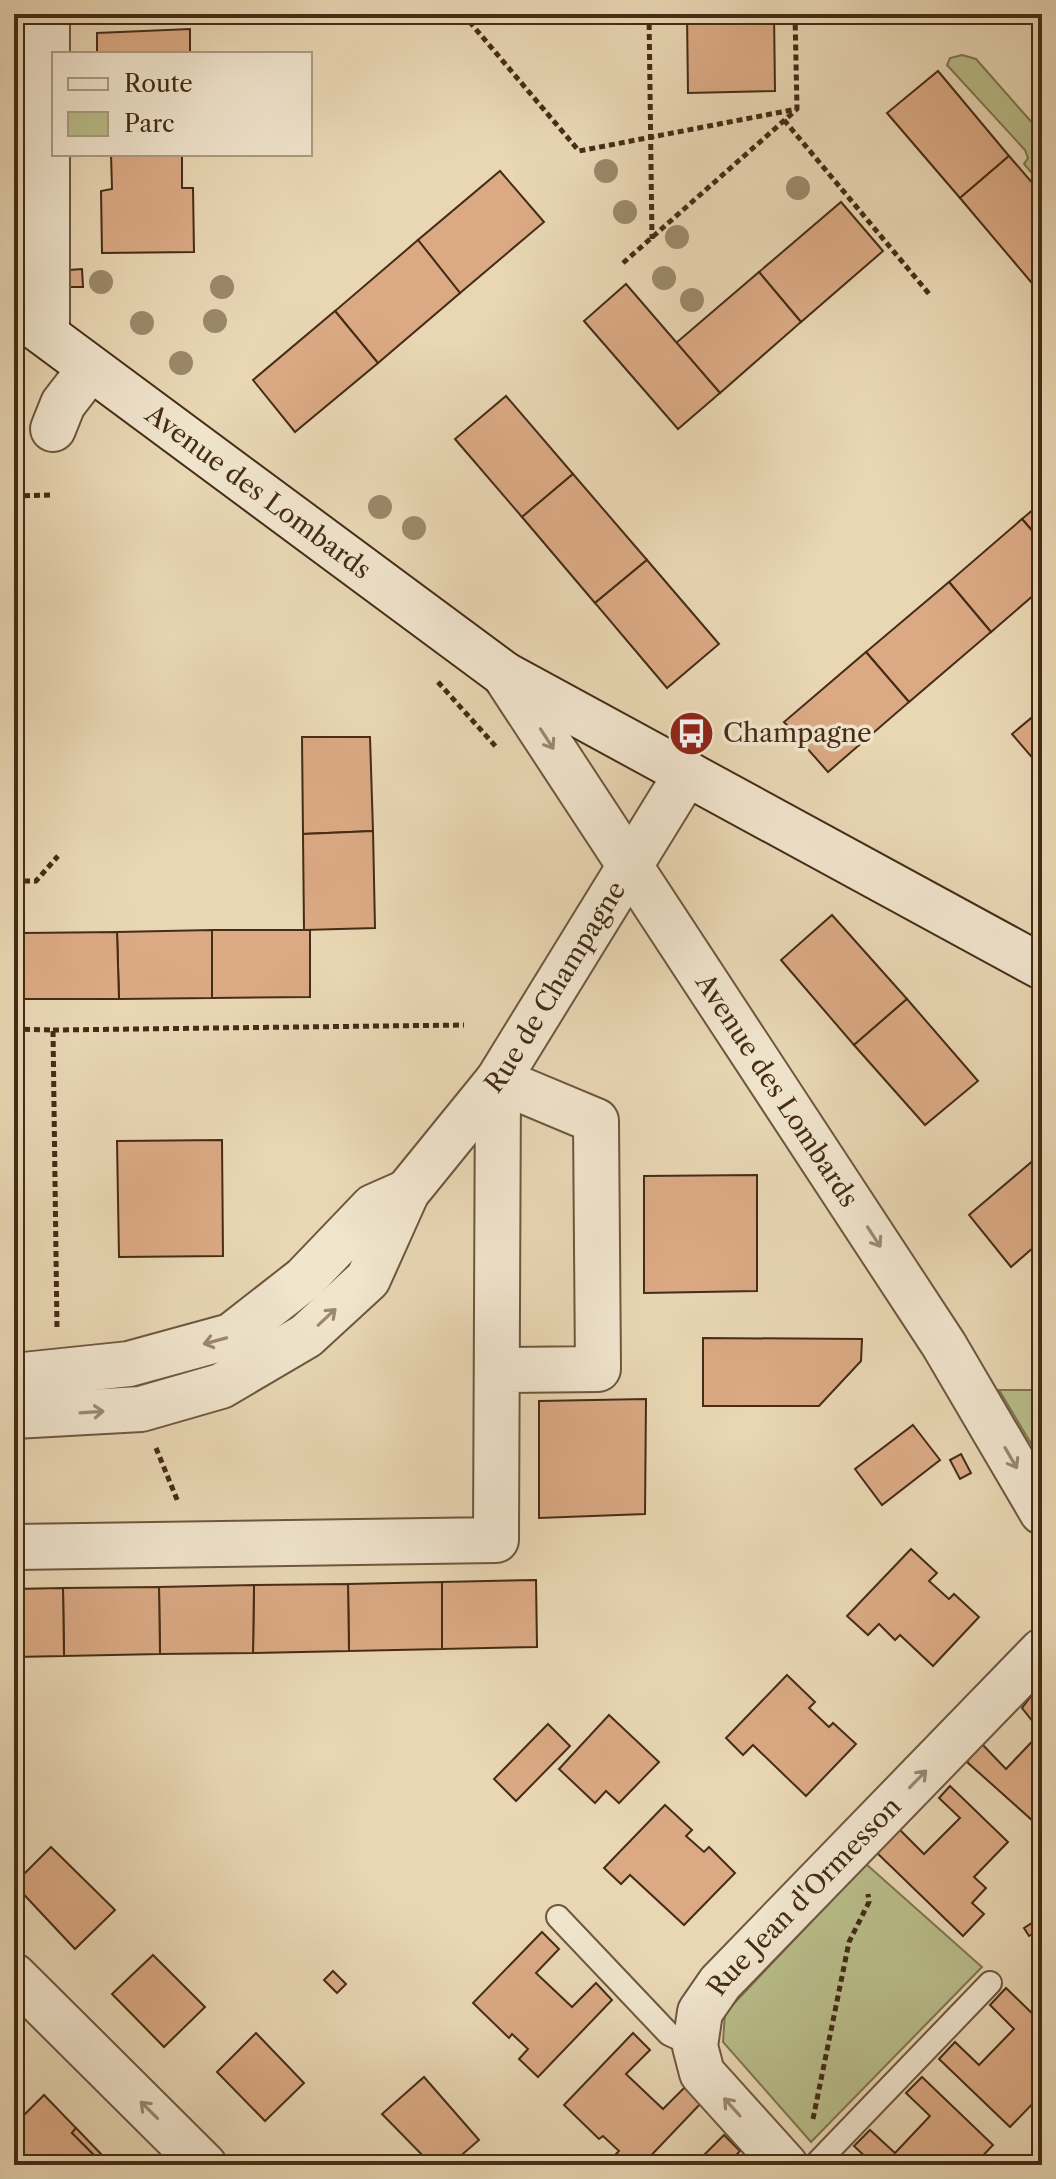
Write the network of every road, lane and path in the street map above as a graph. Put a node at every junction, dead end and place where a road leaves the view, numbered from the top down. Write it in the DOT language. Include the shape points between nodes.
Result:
graph roads {
  1 [pos="47,14"];
  2 [pos="463,14"];
  3 [pos="649,14"];
  4 [pos="795,14"];
  5 [pos="797,109"];
  6 [pos="784,120"];
  7 [pos="651,137"];
  8 [pos="652,240"];
  9 [pos="623,263"];
  10 [pos="930,295"];
  11 [pos="30,322"];
  12 [pos="90,369"];
  13 [pos="53,429"];
  14 [pos="53,495"];
  15 [pos="14,496"];
  16 [pos="504,674"];
  17 [pos="687,773"];
  18 [pos="58,856"];
  19 [pos="630,865"];
  20 [pos="14,881"];
  21 [pos="1042,967"];
  22 [pos="464,1025"];
  23 [pos="14,1029"];
  24 [pos="53,1030"];
  25 [pos="498,1080"];
  26 [pos="407,1192"];
  27 [pos="57,1333"];
  28 [pos="498,1370"];
  29 [pos="14,1376"];
  30 [pos="141,1409"];
  31 [pos="14,1416"];
  32 [pos="1042,1512"];
  33 [pos="195,1544"];
  34 [pos="14,1547"];
  35 [pos="1042,1651"];
  36 [pos="857,1842"];
  37 [pos="558,1917"];
  38 [pos="14,1976"];
  39 [pos="990,1983"];
  40 [pos="695,2046"];
  41 [pos="812,2120"];
  42 [pos="204,2165"];
  43 [pos="785,2165"];
  44 [pos="815,2165"];
  1 -- 11 [label="street"];
  2 -- 7 [label="path" via="579,151"];
  3 -- 7 [label="path"];
  4 -- 5 [label="path"];
  5 -- 6 [label="path"];
  5 -- 7 [label="path"];
  6 -- 8 [label="path"];
  6 -- 10 [label="path"];
  7 -- 8 [label="path"];
  8 -- 9 [label="path"];
  11 -- 12 [label="street, Avenue des Lombards"];
  12 -- 13 [label="street" via="63,404"];
  12 -- 16 [label="street, Avenue des Lombards"];
  14 -- 15 [label="path"];
  16 -- 17 [label="street, Avenue des Lombards"];
  16 -- 19 [label="street, Avenue des Lombards, one-way"];
  17 -- 19 [label="street, Rue de Champagne"];
  17 -- 21 [label="street, Avenue des Lombards"];
  18 -- 20 [label="path" via="36,881"];
  19 -- 25 [label="street, Rue de Champagne"];
  19 -- 32 [label="street, Avenue des Lombards, one-way" via="944,1345"];
  22 -- 24 [label="path"];
  23 -- 24 [label="path"];
  24 -- 27 [label="path"];
  25 -- 26 [label="street, Rue de Champagne"];
  25 -- 28 [label="street"];
  25 -- 28 [label="street" via="596,1121 598,1369"];
  26 -- 29 [label="street, Rue de Champagne, one-way" via="373,1207 304,1279 231,1336 129,1364"];
  30 -- 26 [label="street, Rue de Champagne, one-way" via="221,1386 306,1336 368,1279"];
  28 -- 33 [label="street" via="496,1540"];
  31 -- 30 [label="street, Rue de Champagne, one-way"];
  30 -- 33 [label="path"];
  33 -- 34 [label="street"];
  36 -- 35 [label="street, Rue Jean d'Ormesson, one-way"];
  36 -- 40 [label="street, Rue Jean d'Ormesson" via="720,1983 700,2012"];
  36 -- 41 [label="path" via="869,1902 849,1942"];
  37 -- 40 [label="lane" via="669,2034"];
  42 -- 38 [label="street, one-way"];
  39 -- 44 [label="lane"];
  43 -- 40 [label="street, one-way" via="702,2073"];
}
